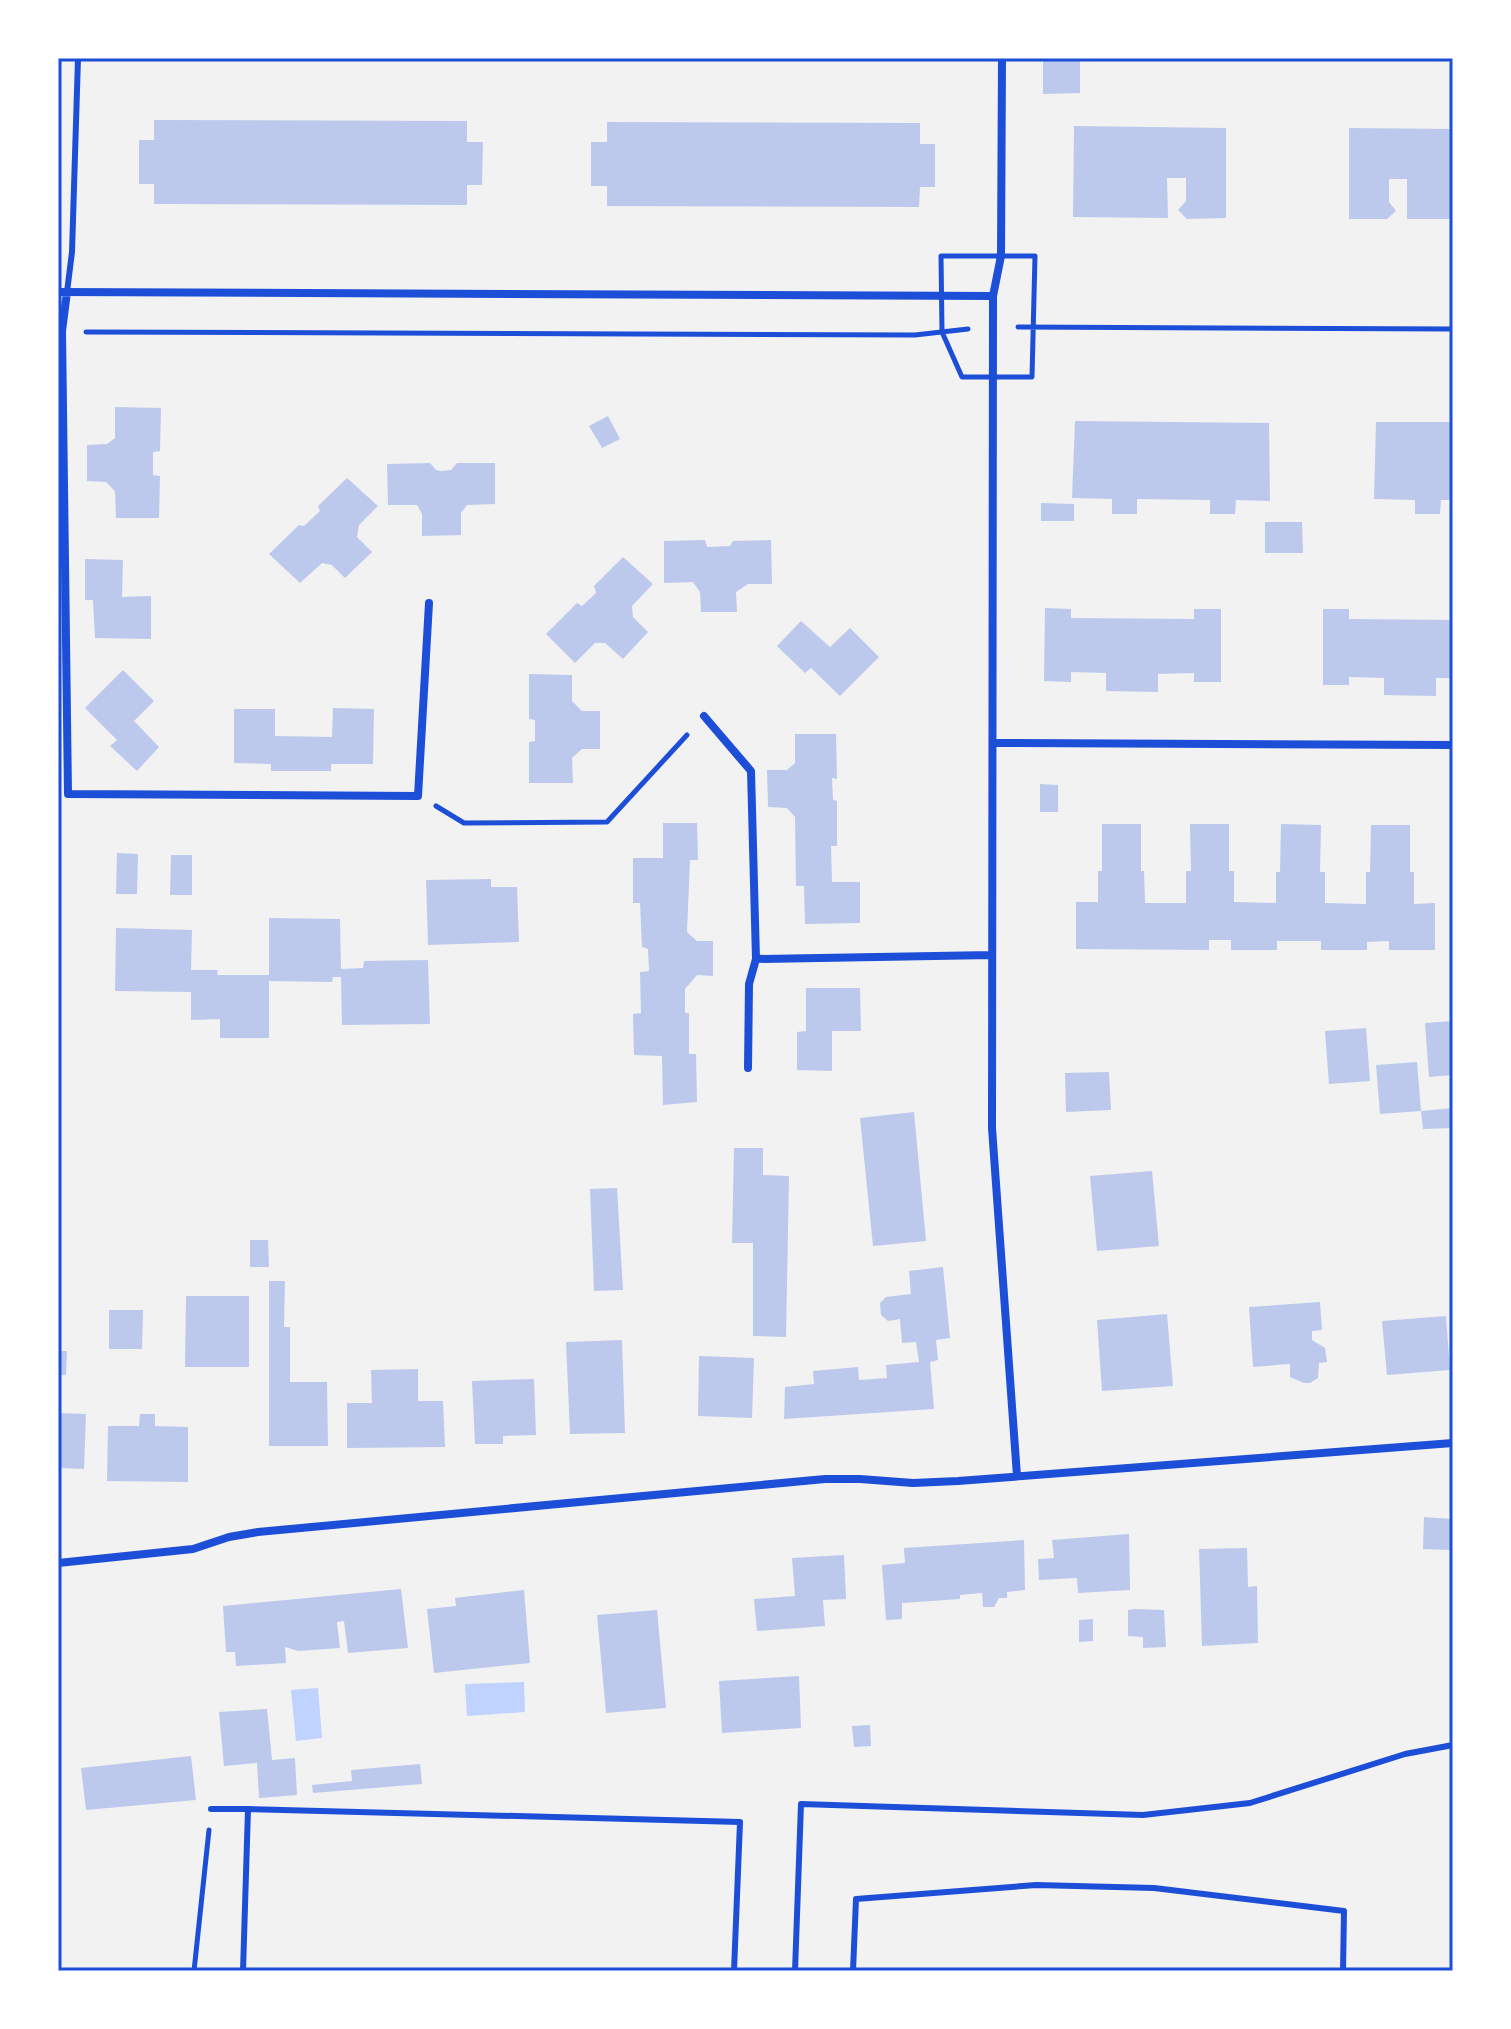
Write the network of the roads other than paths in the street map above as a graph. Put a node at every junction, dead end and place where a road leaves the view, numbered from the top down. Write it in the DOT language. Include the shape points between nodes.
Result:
graph roads {
  1 [pos="78,58"];
  2 [pos="1002,58"];
  3 [pos="62,292"];
  4 [pos="993,296"];
  5 [pos="429,603"];
  6 [pos="704,716"];
  7 [pos="993,743"];
  8 [pos="1453,745"];
  9 [pos="68,794"];
  10 [pos="58,797"];
  11 [pos="992,955"];
  12 [pos="756,959"];
  13 [pos="748,1068"];
  14 [pos="1453,1443"];
  15 [pos="1017,1476"];
  16 [pos="58,1563"];
  17 [pos="1453,1745"];
  18 [pos="211,1809"];
  19 [pos="248,1809"];
  20 [pos="243,1971"];
  21 [pos="734,1971"];
  22 [pos="795,1971"];
  23 [pos="853,1971"];
  24 [pos="1343,1971"];
  1 -- 3 [label="lane" via="72,252"];
  2 -- 4 [label="street" via="1001,256"];
  3 -- 4 [label="street"];
  3 -- 9 [label="street"];
  4 -- 7 [label="street"];
  5 -- 9 [label="street" via="418,796"];
  6 -- 12 [label="street" via="751,771"];
  7 -- 8 [label="street"];
  7 -- 11 [label="street"];
  9 -- 10 [label="street"];
  11 -- 12 [label="street"];
  11 -- 15 [label="street" via="992,1128"];
  12 -- 13 [label="street" via="749,984"];
  14 -- 15 [label="street"];
  15 -- 16 [label="street" via="732,1486 258,1532 193,1549"];
  17 -- 22 [label="lane" via="1405,1754 1250,1803 1143,1815 801,1804"];
  18 -- 19 [label="lane"];
  19 -- 20 [label="lane"];
  19 -- 21 [label="lane" via="740,1822"];
  23 -- 24 [label="lane" via="856,1899 1036,1885 1154,1888 1344,1911"];
}
